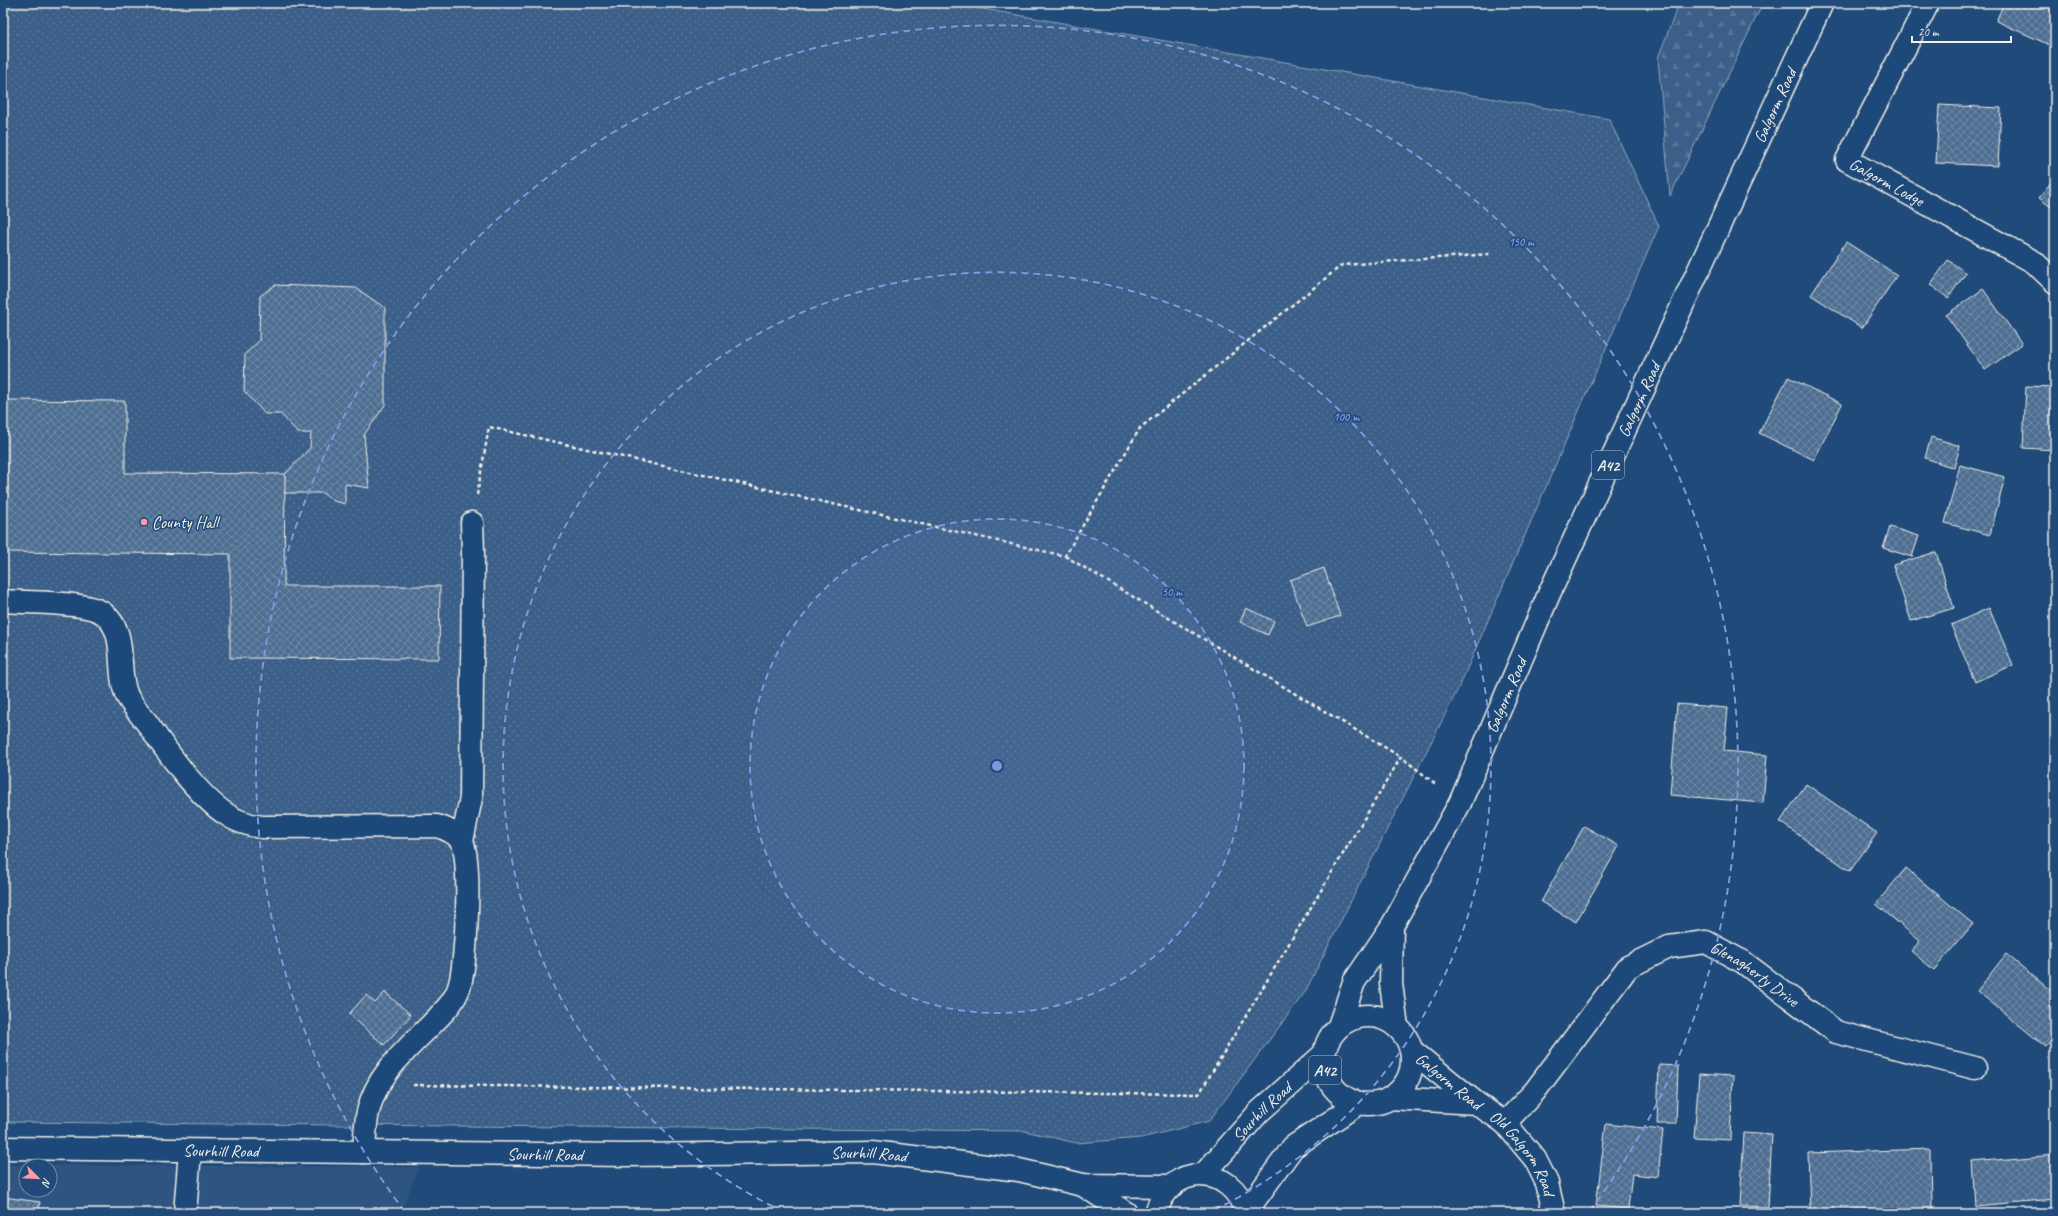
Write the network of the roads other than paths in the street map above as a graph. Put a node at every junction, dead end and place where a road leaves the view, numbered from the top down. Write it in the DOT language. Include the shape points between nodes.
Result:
graph roads {
  1 [pos="1822,3"];
  2 [pos="1928,3"];
  3 [pos="2055,282"];
  4 [pos="472,523"];
  5 [pos="3,602"];
  6 [pos="462,841"];
  7 [pos="1392,926"];
  8 [pos="1339,1026"];
  9 [pos="1397,1026"];
  10 [pos="1411,1050"];
  11 [pos="1324,1054"];
  12 [pos="1975,1068"];
  13 [pos="1390,1098"];
  14 [pos="1359,1103"];
  15 [pos="1476,1103"];
  16 [pos="1505,1123"];
  17 [pos="3,1148"];
  18 [pos="190,1150"];
  19 [pos="364,1152"];
  20 [pos="1204,1174"];
  21 [pos="1083,1185"];
  22 [pos="1170,1186"];
  23 [pos="185,1213"];
  24 [pos="1126,1213"];
  25 [pos="1156,1213"];
  26 [pos="1246,1213"];
  27 [pos="1554,1213"];
  1 -- 7 [label="street, Galgorm Road / A42" via="1549,594 1460,803"];
  2 -- 3 [label="street, Galgorm Lodge" via="1847,160 2034,262"];
  4 -- 6 [label="street" via="470,798"];
  5 -- 6 [label="street" via="93,608 112,621 118,634 121,669 127,696 172,757 214,805 236,820 262,827 437,826 447,829"];
  6 -- 19 [label="street" via="465,849 467,921 460,985 454,1000 389,1069 378,1085 367,1113"];
  7 -- 8 [label="street, Galgorm Road / A42" via="1354,982"];
  7 -- 9 [label="street, Galgorm Road / A42" via="1391,984"];
  8 -- 9 [label="street" via="1350,1019 1368,1016 1386,1019"];
  8 -- 11 [label="street, A42" via="1327,1043"];
  9 -- 10 [label="street, A42" via="1406,1037"];
  10 -- 13 [label="street, A42" via="1412,1063 1408,1077 1404,1085"];
  10 -- 15 [label="street, Galgorm Road"];
  11 -- 14 [label="street, A42" via="1324,1067 1328,1079 1346,1098"];
  11 -- 20 [label="street, Sourhill Road / A42" via="1258,1112"];
  12 -- 16 [label="street, Glenagherty Drive" via="1836,1032 1743,962 1706,942 1669,947 1628,967 1535,1091"];
  13 -- 14 [label="street, A42" via="1372,1104"];
  13 -- 15 [label="street, Galgorm Road"];
  14 -- 26 [label="street" via="1293,1147"];
  15 -- 16 [label="street, Old Galgorm Road"];
  16 -- 27 [label="street, Old Galgorm Road" via="1535,1159 1547,1183"];
  17 -- 18 [label="street, Sourhill Road"];
  18 -- 19 [label="street, Sourhill Road"];
  18 -- 23 [label="street"];
  19 -- 21 [label="street, Sourhill Road" via="627,1155 873,1152 1019,1170"];
  20 -- 22 [label="street" via="1190,1176"];
  20 -- 26 [label="street" via="1219,1178 1231,1186 1241,1198"];
  21 -- 22 [label="street, Sourhill Road"];
  21 -- 24 [label="street, Sourhill Road"];
  22 -- 25 [label="street" via="1158,1203"];
}
